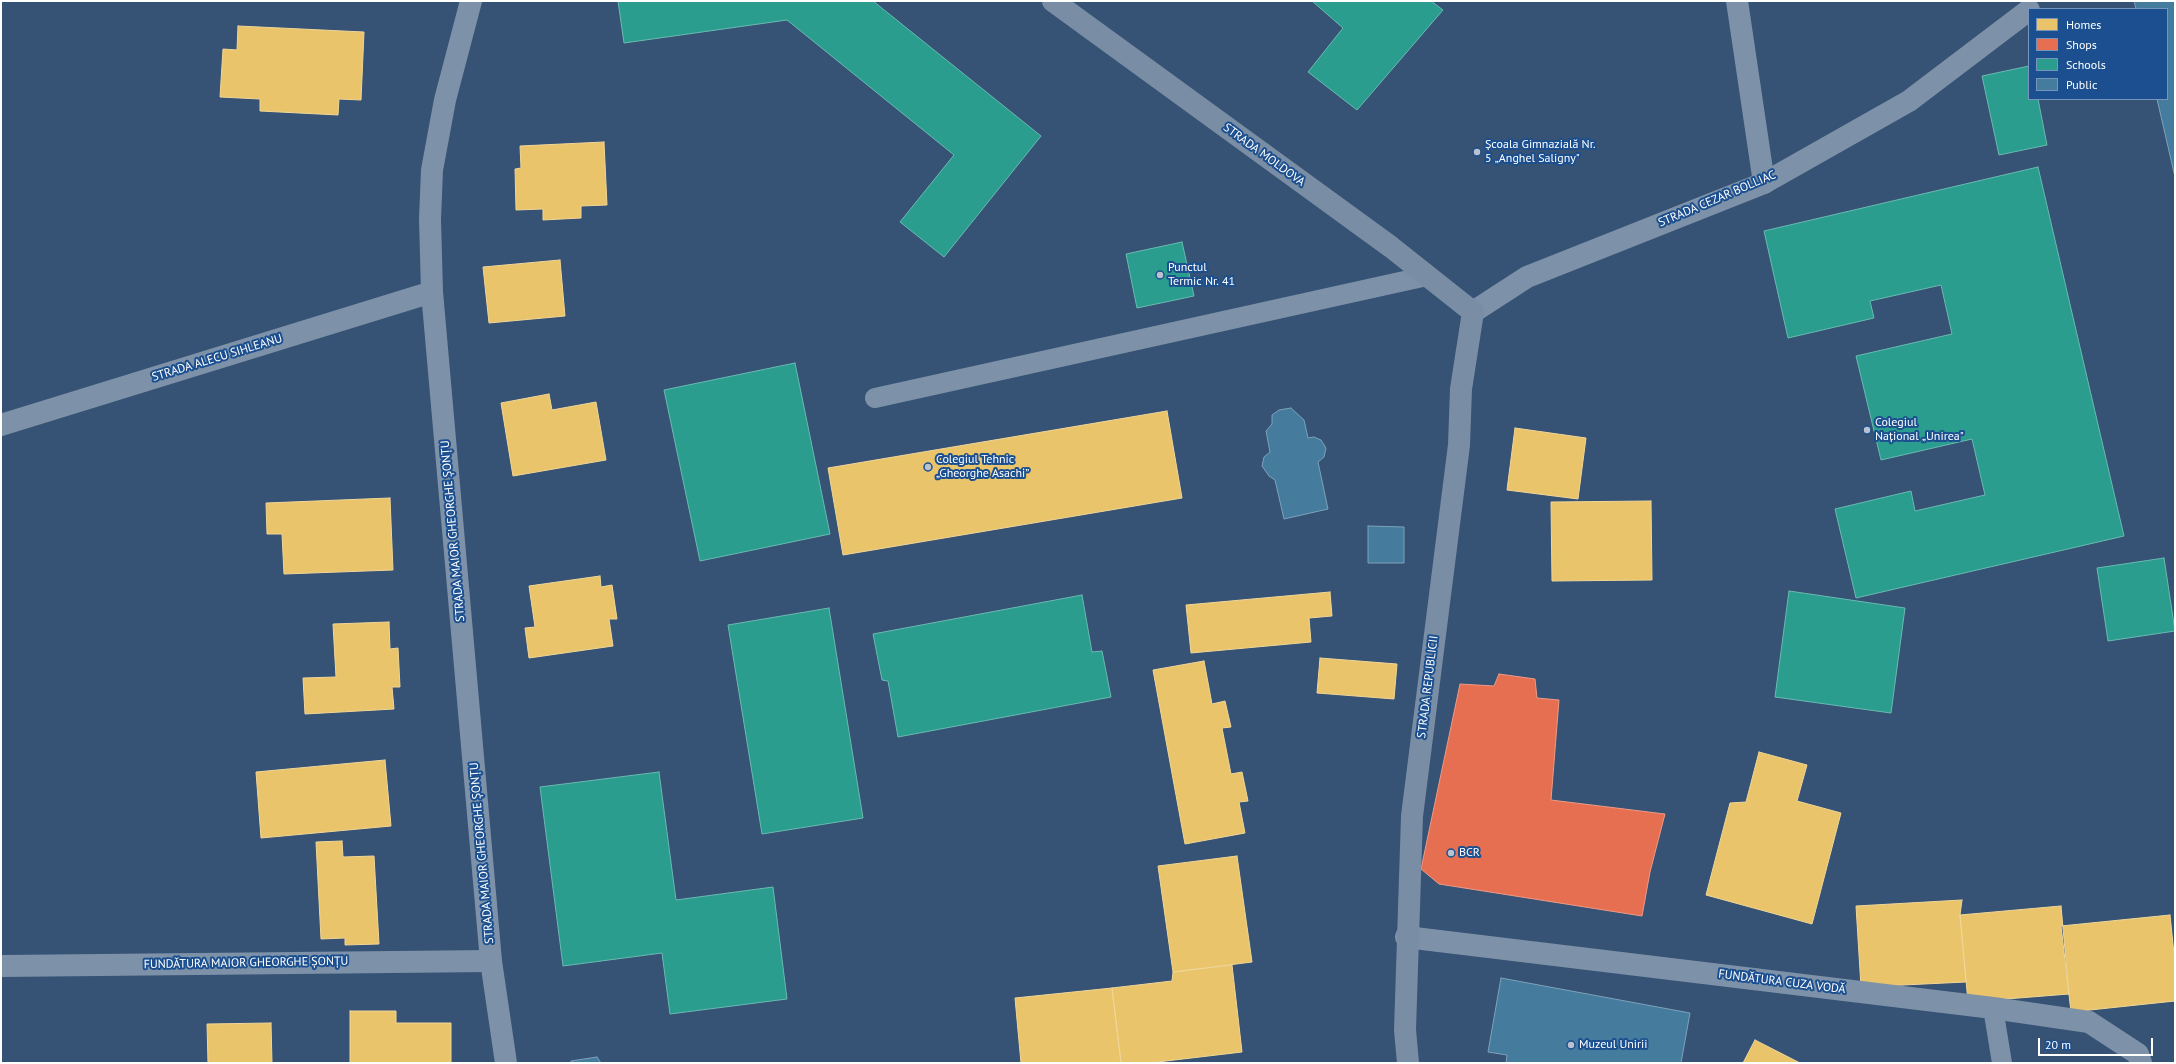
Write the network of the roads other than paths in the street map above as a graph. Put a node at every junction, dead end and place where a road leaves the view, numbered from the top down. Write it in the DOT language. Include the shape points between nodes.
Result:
graph roads {
  1 [pos="470,1"];
  2 [pos="1053,1"];
  3 [pos="1737,1"];
  4 [pos="2041,1"];
  5 [pos="2032,8"];
  6 [pos="2028,12"];
  7 [pos="1764,183"];
  8 [pos="1427,276"];
  9 [pos="432,292"];
  10 [pos="1473,312"];
  11 [pos="875,398"];
  12 [pos="1,425"];
  13 [pos="1406,937"];
  14 [pos="491,961"];
  15 [pos="1,966"];
  16 [pos="1994,1008"];
  17 [pos="506,1063"];
  18 [pos="1408,1063"];
  19 [pos="2002,1063"];
  20 [pos="2141,1063"];
  1 -- 9 [label="street, STRADA MAIOR GHEORGHE ȘONȚU" via="445,100 432,170"];
  2 -- 8 [label="main road, STRADA MOLDOVA" via="1391,247"];
  3 -- 7 [label="street"];
  4 -- 5 [label="street, STRADA CEZAR BOLLIAC"];
  6 -- 7 [label="street, STRADA CEZAR BOLLIAC" via="1909,101"];
  7 -- 10 [label="street, STRADA CEZAR BOLLIAC" via="1527,277"];
  8 -- 10 [label="main road, STRADA MOLDOVA"];
  8 -- 11 [label="lane"];
  9 -- 12 [label="street, STRADA ALECU SIHLEANU"];
  9 -- 14 [label="street, STRADA MAIOR GHEORGHE ȘONȚU"];
  10 -- 13 [label="main road, STRADA REPUBLICII" via="1461,389 1459,446 1412,816"];
  13 -- 16 [label="street, FUNDĂTURA CUZA VODĂ"];
  13 -- 18 [label="main road, STRADA REPUBLICII" via="1405,1030"];
  14 -- 15 [label="street, FUNDĂTURA MAIOR GHEORGHE ȘONȚU"];
  14 -- 17 [label="street, STRADA MAIOR GHEORGHE ȘONȚU"];
  16 -- 19 [label="lane"];
  16 -- 20 [label="street, FUNDĂTURA CUZA VODĂ" via="2089,1022 2138,1054"];
}
